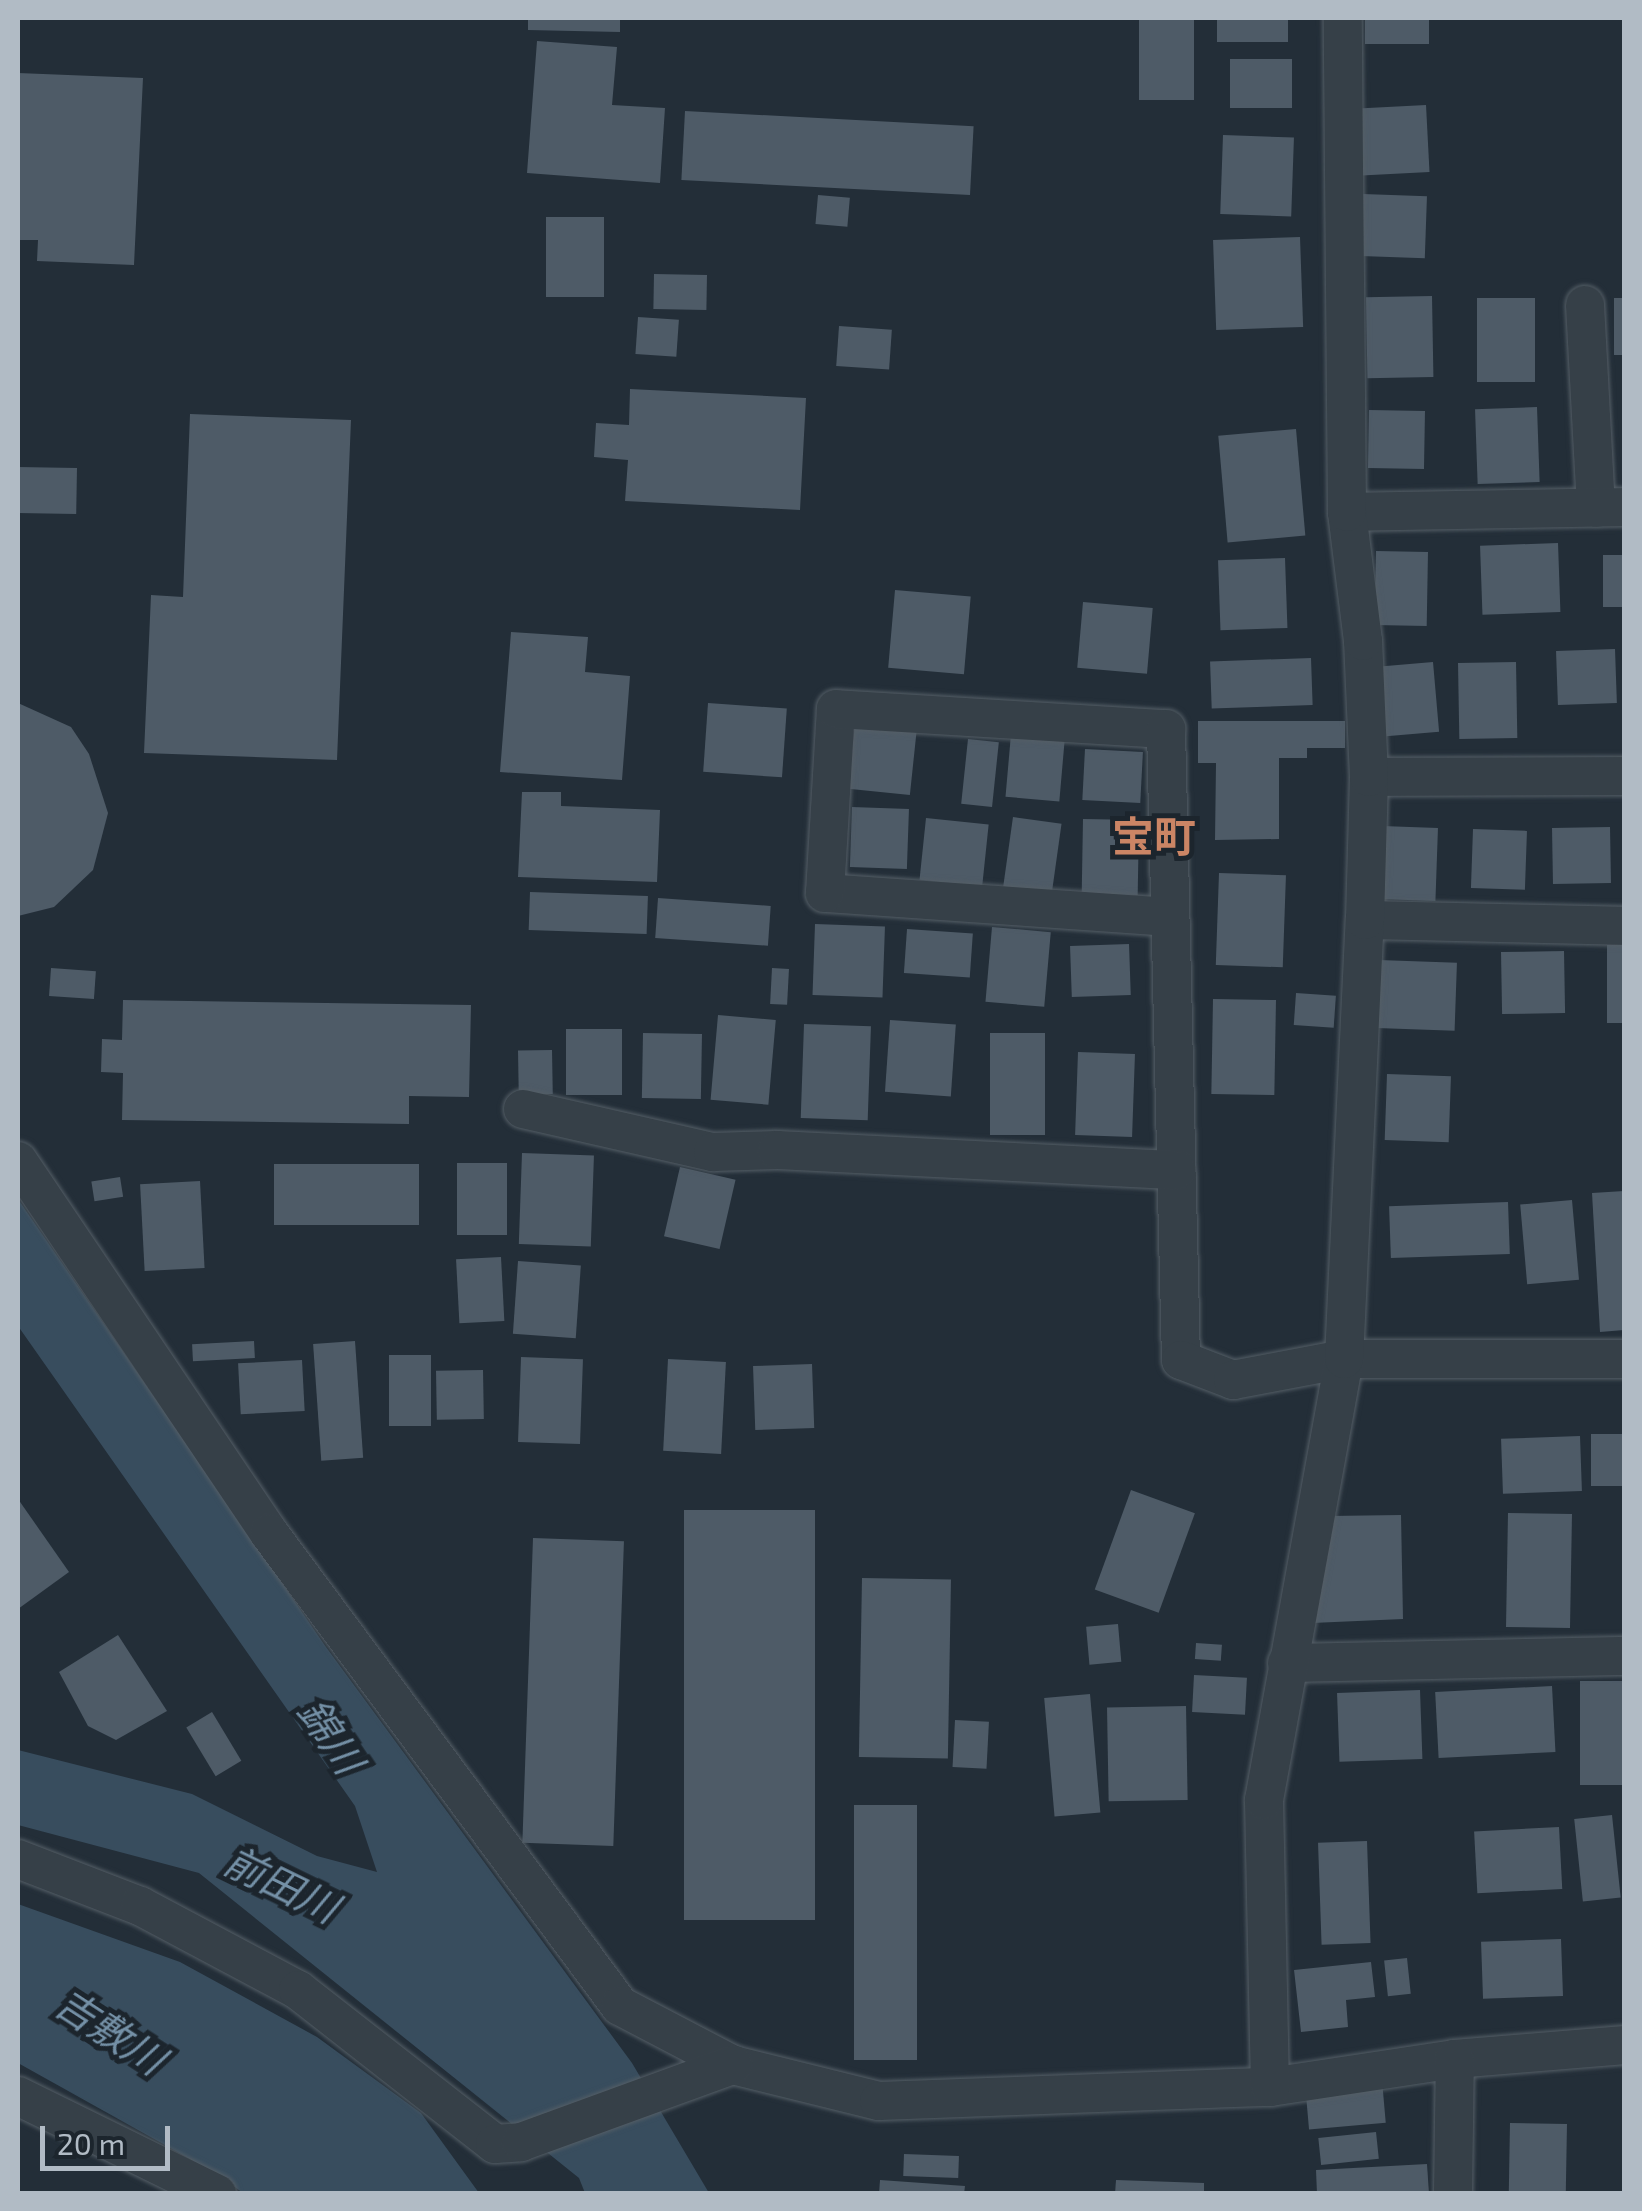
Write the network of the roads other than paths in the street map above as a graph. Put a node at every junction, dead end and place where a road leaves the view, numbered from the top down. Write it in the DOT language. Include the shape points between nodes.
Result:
graph roads {
  1 [pos="1342,18"];
  2 [pos="1585,304"];
  3 [pos="1610,507"];
  4 [pos="1347,512"];
  5 [pos="1369,776"];
  6 [pos="1624,776"];
  7 [pos="1169,917"];
  8 [pos="1366,920"];
  9 [pos="1624,926"];
  10 [pos="523,1109"];
  11 [pos="18,1161"];
  12 [pos="1177,1170"];
  13 [pos="1344,1359"];
  14 [pos="1624,1359"];
  15 [pos="1624,1656"];
  16 [pos="1287,1662"];
  17 [pos="18,1859"];
  18 [pos="1624,2046"];
  19 [pos="1455,2059"];
  20 [pos="733,2065"];
  21 [pos="1270,2087"];
  22 [pos="18,2096"];
  23 [pos="216,2194"];
  24 [pos="1454,2194"];
  1 -- 4 [label="street"];
  2 -- 3 [label="street"];
  3 -- 4 [label="street"];
  4 -- 5 [label="street" via="1363,641"];
  5 -- 6 [label="street"];
  5 -- 8 [label="street"];
  7 -- 7 [label="street" via="1166,729 836,710 825,892"];
  7 -- 12 [label="street"];
  8 -- 9 [label="street"];
  8 -- 13 [label="street"];
  10 -- 12 [label="street" via="712,1152"];
  11 -- 20 [label="street" via="269,1533 620,2006"];
  12 -- 13 [label="street" via="1181,1360 1233,1380"];
  13 -- 14 [label="street"];
  13 -- 16 [label="street"];
  15 -- 16 [label="street"];
  16 -- 21 [label="street" via="1264,1800"];
  17 -- 20 [label="street" via="140,1906 298,1990 494,2144 521,2142"];
  18 -- 19 [label="street"];
  19 -- 21 [label="street"];
  19 -- 24 [label="street"];
  20 -- 21 [label="street" via="879,2101"];
  22 -- 23 [label="street"];
}
